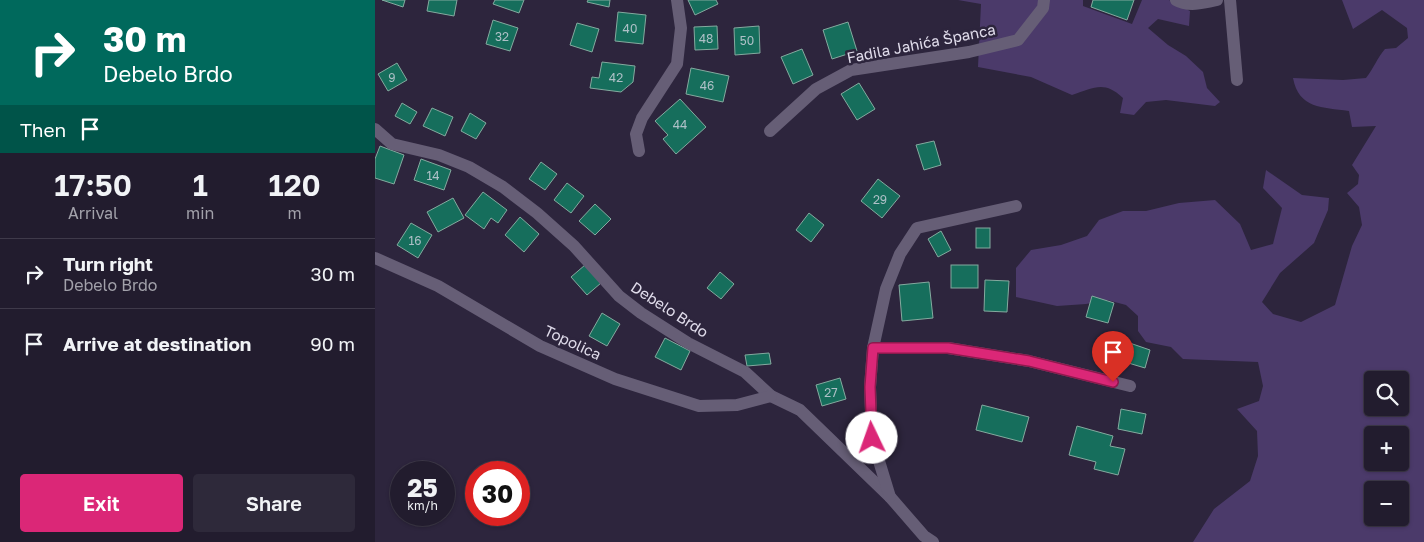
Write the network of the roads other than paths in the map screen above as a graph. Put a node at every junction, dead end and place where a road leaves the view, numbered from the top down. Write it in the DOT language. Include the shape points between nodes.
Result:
graph roads {
  1 [pos="677,0"];
  2 [pos="1045,0"];
  3 [pos="1176,0"];
  4 [pos="1217,0"];
  5 [pos="1229,0"];
  6 [pos="1237,80"];
  7 [pos="375,129"];
  8 [pos="770,131"];
  9 [pos="639,151"];
  10 [pos="1016,206"];
  11 [pos="375,258"];
  12 [pos="873,348"];
  13 [pos="1130,386"];
  14 [pos="771,396"];
  15 [pos="891,498"];
  16 [pos="933,542"];
  1 -- 9 [label="street" via="681,28 677,64 642,118 636,134"];
  2 -- 8 [label="street, Fadila Jahića Španca" via="1043,8 1018,40 969,52 851,70 816,89"];
  3 -- 4 [label="street" via="1182,4"];
  5 -- 6 [label="street"];
  7 -- 14 [label="street, Debelo Brdo" via="392,144 439,155 503,187 574,246 619,296 641,314 745,372"];
  10 -- 12 [label="street, Debelo Brdo" via="917,228 899,254 886,289"];
  11 -- 14 [label="street, Topolica" via="438,286 540,346 615,379 699,406 737,405"];
  12 -- 13 [label="street" via="948,348 1029,361"];
  12 -- 15 [label="street, Debelo Brdo" via="870,387 872,438"];
  14 -- 15 [label="street, Debelo Brdo" via="800,410"];
  15 -- 16 [label="street, Debelo Brdo"];
}
